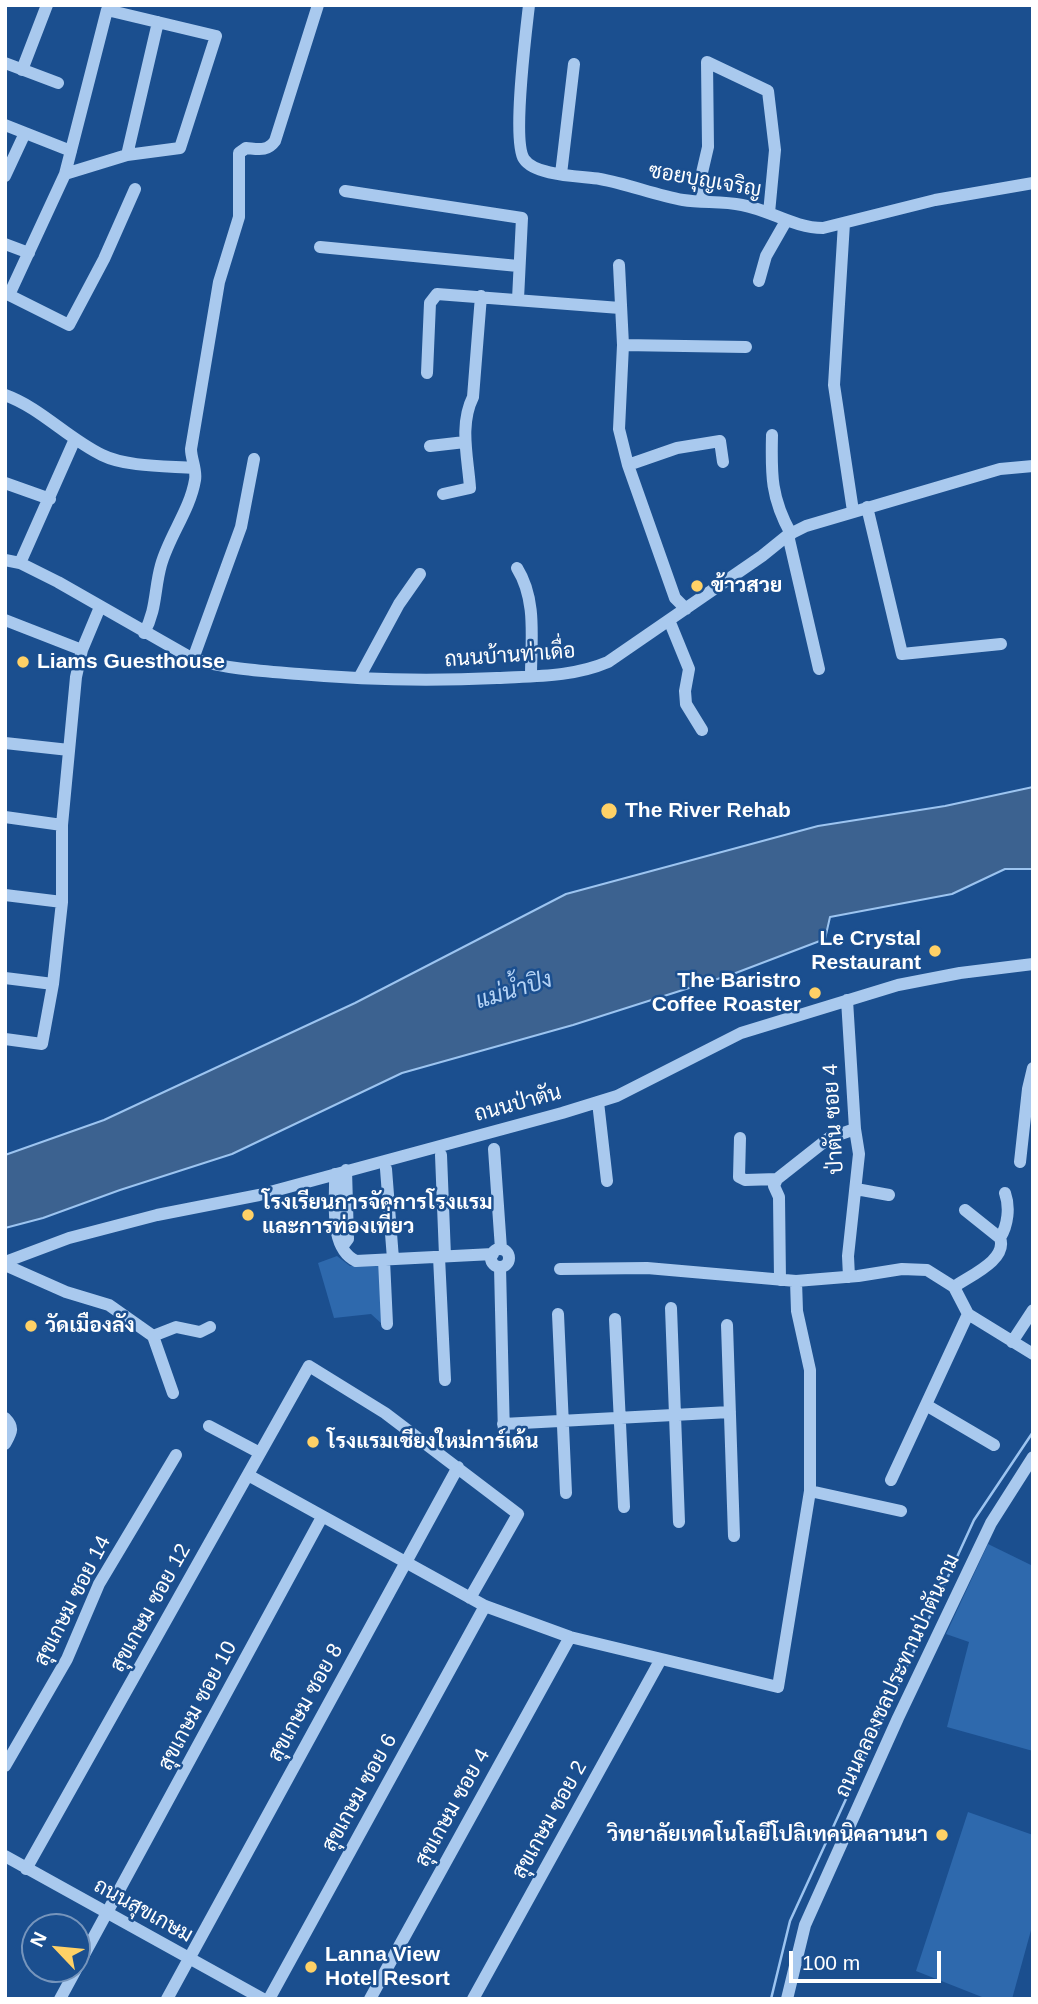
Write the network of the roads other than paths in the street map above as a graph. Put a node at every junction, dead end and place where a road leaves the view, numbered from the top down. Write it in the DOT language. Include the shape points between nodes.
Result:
graph roads {
  1 [pos="47,5"];
  2 [pos="318,5"];
  3 [pos="529,5"];
  4 [pos="158,22"];
  5 [pos="5,63"];
  6 [pos="574,64"];
  7 [pos="22,69"];
  8 [pos="58,83"];
  9 [pos="5,125"];
  10 [pos="25,133"];
  11 [pos="71,151"];
  12 [pos="127,155"];
  13 [pos="65,174"];
  14 [pos="561,174"];
  15 [pos="5,176"];
  16 [pos="1033,183"];
  17 [pos="135,189"];
  18 [pos="345,191"];
  19 [pos="703,200"];
  20 [pos="769,213"];
  21 [pos="786,220"];
  22 [pos="845,223"];
  23 [pos="5,244"];
  24 [pos="320,247"];
  25 [pos="29,253"];
  26 [pos="619,265"];
  27 [pos="518,266"];
  28 [pos="759,282"];
  29 [pos="481,296"];
  30 [pos="518,299"];
  31 [pos="620,308"];
  32 [pos="623,345"];
  33 [pos="746,347"];
  34 [pos="427,373"];
  35 [pos="5,395"];
  36 [pos="70,435"];
  37 [pos="772,435"];
  38 [pos="465,442"];
  39 [pos="430,446"];
  40 [pos="254,459"];
  41 [pos="723,462"];
  42 [pos="628,465"];
  43 [pos="1033,466"];
  44 [pos="194,468"];
  45 [pos="5,483"];
  46 [pos="443,494"];
  47 [pos="50,499"];
  48 [pos="867,507"];
  49 [pos="853,511"];
  50 [pos="790,534"];
  51 [pos="5,560"];
  52 [pos="20,563"];
  53 [pos="517,568"];
  54 [pos="419,574"];
  55 [pos="100,607"];
  56 [pos="686,609"];
  57 [pos="5,620"];
  58 [pos="669,620"];
  59 [pos="144,632"];
  60 [pos="1001,645"];
  61 [pos="82,650"];
  62 [pos="192,659"];
  63 [pos="819,669"];
  64 [pos="531,676"];
  65 [pos="359,678"];
  66 [pos="702,730"];
  67 [pos="5,743"];
  68 [pos="69,750"];
  69 [pos="5,817"];
  70 [pos="62,825"];
  71 [pos="5,895"];
  72 [pos="62,902"];
  73 [pos="1033,964"];
  74 [pos="5,978"];
  75 [pos="53,984"];
  76 [pos="847,1000"];
  77 [pos="5,1039"];
  78 [pos="1033,1068"];
  79 [pos="598,1101"];
  80 [pos="855,1129"];
  81 [pos="740,1138"];
  82 [pos="495,1149"];
  83 [pos="441,1155"];
  84 [pos="1020,1162"];
  85 [pos="386,1169"];
  86 [pos="340,1172"];
  87 [pos="778,1179"];
  88 [pos="607,1181"];
  89 [pos="856,1189"];
  90 [pos="1005,1193"];
  91 [pos="889,1195"];
  92 [pos="965,1210"];
  93 [pos="1000,1238"];
  94 [pos="497,1252"];
  95 [pos="442,1257"];
  96 [pos="388,1259"];
  97 [pos="5,1264"];
  98 [pos="560,1269"];
  99 [pos="849,1277"];
  100 [pos="780,1280"];
  101 [pos="796,1282"];
  102 [pos="954,1287"];
  103 [pos="671,1308"];
  104 [pos="1033,1310"];
  105 [pos="558,1314"];
  106 [pos="968,1314"];
  107 [pos="615,1319"];
  108 [pos="387,1324"];
  109 [pos="727,1325"];
  110 [pos="210,1327"];
  111 [pos="153,1336"];
  112 [pos="1012,1342"];
  113 [pos="1033,1354"];
  114 [pos="445,1380"];
  115 [pos="173,1394"];
  116 [pos="926,1405"];
  117 [pos="730,1412"];
  118 [pos="675,1415"];
  119 [pos="5,1418"];
  120 [pos="620,1418"];
  121 [pos="563,1421"];
  122 [pos="209,1426"];
  123 [pos="5,1444"];
  124 [pos="994,1445"];
  125 [pos="260,1453"];
  126 [pos="176,1455"];
  127 [pos="1033,1457"];
  128 [pos="458,1467"];
  129 [pos="248,1475"];
  130 [pos="891,1479"];
  131 [pos="810,1491"];
  132 [pos="566,1493"];
  133 [pos="624,1507"];
  134 [pos="901,1511"];
  135 [pos="322,1517"];
  136 [pos="679,1522"];
  137 [pos="734,1536"];
  138 [pos="405,1563"];
  139 [pos="470,1598"];
  140 [pos="485,1606"];
  141 [pos="570,1637"];
  142 [pos="661,1659"];
  143 [pos="5,1766"];
  144 [pos="5,1856"];
  145 [pos="26,1869"];
  146 [pos="108,1914"];
  147 [pos="189,1958"];
  148 [pos="61,1999"];
  149 [pos="167,1999"];
  150 [pos="263,1999"];
  151 [pos="270,1999"];
  152 [pos="370,1999"];
  153 [pos="473,1999"];
  154 [pos="787,1999"];
  1 -- 7 [label="street"];
  2 -- 44 [label="street" via="275,141 270,147 246,148 239,153 239,217 219,282 191,449"];
  3 -- 14 [label="street, ซอยบุญเจริญ" via="518,133 521,156 528,166"];
  4 -- 11 [label="street" via="107,10"];
  4 -- 12 [label="street"];
  4 -- 12 [label="street" via="216,36 180,148"];
  5 -- 7 [label="street"];
  6 -- 14 [label="street"];
  7 -- 8 [label="street"];
  9 -- 10 [label="street"];
  10 -- 11 [label="street"];
  10 -- 15 [label="street"];
  11 -- 13 [label="street"];
  12 -- 13 [label="street"];
  13 -- 25 [label="street"];
  14 -- 19 [label="street, ซอยบุญเจริญ"];
  16 -- 22 [label="street, ซอยบุญเจริญ" via="935,200"];
  17 -- 25 [label="street" via="69,325 9,295"];
  18 -- 27 [label="street" via="522,218"];
  19 -- 20 [label="street, ซอยบุญเจริญ"];
  19 -- 20 [label="street" via="707,62 768,91 775,150"];
  20 -- 21 [label="street, ซอยบุญเจริญ"];
  21 -- 22 [label="street, ซอยบุญเจริญ" via="807,228"];
  21 -- 28 [label="street" via="766,256"];
  22 -- 49 [label="street" via="834,385"];
  23 -- 25 [label="street"];
  24 -- 27 [label="street"];
  26 -- 31 [label="street"];
  27 -- 30 [label="street"];
  29 -- 30 [label="street"];
  29 -- 34 [label="street" via="437,293 430,303"];
  29 -- 38 [label="street"];
  30 -- 31 [label="street"];
  31 -- 32 [label="street"];
  32 -- 33 [label="street"];
  32 -- 42 [label="street" via="619,429"];
  35 -- 36 [label="street" via="24,402"];
  36 -- 44 [label="street" via="104,456 122,461"];
  36 -- 47 [label="street"];
  37 -- 50 [label="street" via="771,470 778,510"];
  38 -- 39 [label="street"];
  38 -- 46 [label="street" via="470,488"];
  40 -- 62 [label="street" via="241,527"];
  41 -- 42 [label="street" via="720,441 677,448"];
  42 -- 56 [label="street" via="675,598"];
  43 -- 48 [label="street, ถนนบ้านท่าเดื่อ" via="1000,469"];
  44 -- 59 [label="street" via="191,496 161,564 153,617"];
  45 -- 47 [label="street"];
  47 -- 52 [label="street"];
  48 -- 49 [label="street, ถนนบ้านท่าเดื่อ"];
  48 -- 60 [label="street" via="902,654"];
  49 -- 50 [label="street, ถนนบ้านท่าเดื่อ"];
  50 -- 56 [label="street, ถนนบ้านท่าเดื่อ"];
  50 -- 63 [label="street"];
  51 -- 52 [label="street, ถนนบ้านท่าเดื่อ"];
  52 -- 55 [label="street, ถนนบ้านท่าเดื่อ"];
  53 -- 64 [label="street" via="531,604"];
  54 -- 65 [label="street"];
  55 -- 59 [label="street, ถนนบ้านท่าเดื่อ"];
  55 -- 61 [label="street"];
  56 -- 58 [label="street, ถนนบ้านท่าเดื่อ"];
  57 -- 61 [label="street"];
  58 -- 64 [label="street, ถนนบ้านท่าเดื่อ" via="589,670"];
  58 -- 66 [label="street" via="689,669 686,704"];
  59 -- 62 [label="street, ถนนบ้านท่าเดื่อ"];
  61 -- 68 [label="street"];
  62 -- 65 [label="street, ถนนบ้านท่าเดื่อ" via="246,670"];
  64 -- 65 [label="street, ถนนบ้านท่าเดื่อ" via="429,681"];
  67 -- 68 [label="street"];
  68 -- 70 [label="street"];
  69 -- 70 [label="street"];
  70 -- 72 [label="street"];
  71 -- 72 [label="street"];
  72 -- 75 [label="street"];
  73 -- 76 [label="street, ถนนป่าตัน" via="898,985"];
  74 -- 75 [label="street"];
  75 -- 77 [label="street" via="42,1044"];
  76 -- 79 [label="street, ถนนป่าตัน" via="741,1033"];
  76 -- 80 [label="street, ป่าตัน ซอย 4"];
  78 -- 84 [label="street"];
  79 -- 86 [label="street, ถนนป่าตัน"];
  79 -- 88 [label="street"];
  80 -- 87 [label="street" via="830,1138"];
  80 -- 89 [label="street, ป่าตัน ซอย 4" via="859,1154"];
  81 -- 87 [label="street" via="741,1178"];
  82 -- 94 [label="street"];
  83 -- 95 [label="street"];
  85 -- 96 [label="street"];
  86 -- 96 [label="street" via="337,1240 356,1261"];
  86 -- 97 [label="street, ถนนป่าตัน" via="69,1238"];
  87 -- 100 [label="street" via="774,1186 779,1197"];
  89 -- 91 [label="street"];
  89 -- 99 [label="street, ป่าตัน ซอย 4"];
  90 -- 93 [label="street" via="1007,1220"];
  92 -- 93 [label="street"];
  93 -- 102 [label="street" via="999,1254"];
  94 -- 95 [label="street"];
  94 -- 121 [label="street" via="505,1251 509,1258 500,1267 503,1430"];
  95 -- 96 [label="street"];
  95 -- 114 [label="street"];
  96 -- 108 [label="street"];
  97 -- 111 [label="street" via="66,1292 110,1305"];
  98 -- 100 [label="street" via="647,1268"];
  99 -- 101 [label="street"];
  99 -- 102 [label="street" via="927,1270"];
  100 -- 101 [label="street"];
  101 -- 131 [label="street" via="797,1311 810,1370"];
  102 -- 106 [label="street"];
  103 -- 118 [label="street"];
  104 -- 112 [label="street"];
  105 -- 121 [label="street"];
  106 -- 112 [label="street"];
  106 -- 116 [label="street"];
  107 -- 120 [label="street"];
  109 -- 117 [label="street"];
  110 -- 111 [label="street" via="200,1332 176,1327"];
  111 -- 115 [label="street"];
  112 -- 113 [label="street"];
  116 -- 124 [label="street"];
  116 -- 130 [label="street"];
  117 -- 118 [label="street"];
  117 -- 137 [label="street"];
  118 -- 120 [label="street"];
  118 -- 136 [label="street"];
  119 -- 123 [label="street" via="12,1425"];
  120 -- 121 [label="street"];
  120 -- 133 [label="street"];
  121 -- 132 [label="street"];
  122 -- 125 [label="street"];
  125 -- 128 [label="street, สุขเกษม ซอย 12" via="309,1366 385,1413"];
  125 -- 129 [label="street, สุขเกษม ซอย 12"];
  126 -- 143 [label="street, สุขเกษม ซอย 14" via="99,1584 67,1659"];
  127 -- 154 [label="street, ถนนคลองชลประทานป่าตันงาม" via="991,1523 893,1730 805,1925"];
  128 -- 138 [label="street, สุขเกษม ซอย 8"];
  128 -- 139 [label="street" via="518,1514"];
  129 -- 135 [label="street"];
  129 -- 145 [label="street, สุขเกษม ซอย 12"];
  131 -- 134 [label="street"];
  131 -- 142 [label="street" via="778,1687"];
  135 -- 138 [label="street"];
  135 -- 146 [label="street, สุขเกษม ซอย 10"];
  138 -- 139 [label="street"];
  138 -- 147 [label="street, สุขเกษม ซอย 8"];
  139 -- 140 [label="street"];
  140 -- 141 [label="street"];
  140 -- 151 [label="street, สุขเกษม ซอย 6"];
  141 -- 142 [label="street"];
  141 -- 152 [label="street, สุขเกษม ซอย 4"];
  142 -- 153 [label="street, สุขเกษม ซอย 2"];
  144 -- 145 [label="street, ถนนสุขเกษม"];
  145 -- 146 [label="street, ถนนสุขเกษม"];
  146 -- 147 [label="street, ถนนสุขเกษม"];
  146 -- 148 [label="street, สุขเกษม ซอย 10"];
  147 -- 149 [label="street, สุขเกษม ซอย 8"];
  147 -- 150 [label="street, ถนนสุขเกษม"];
}
